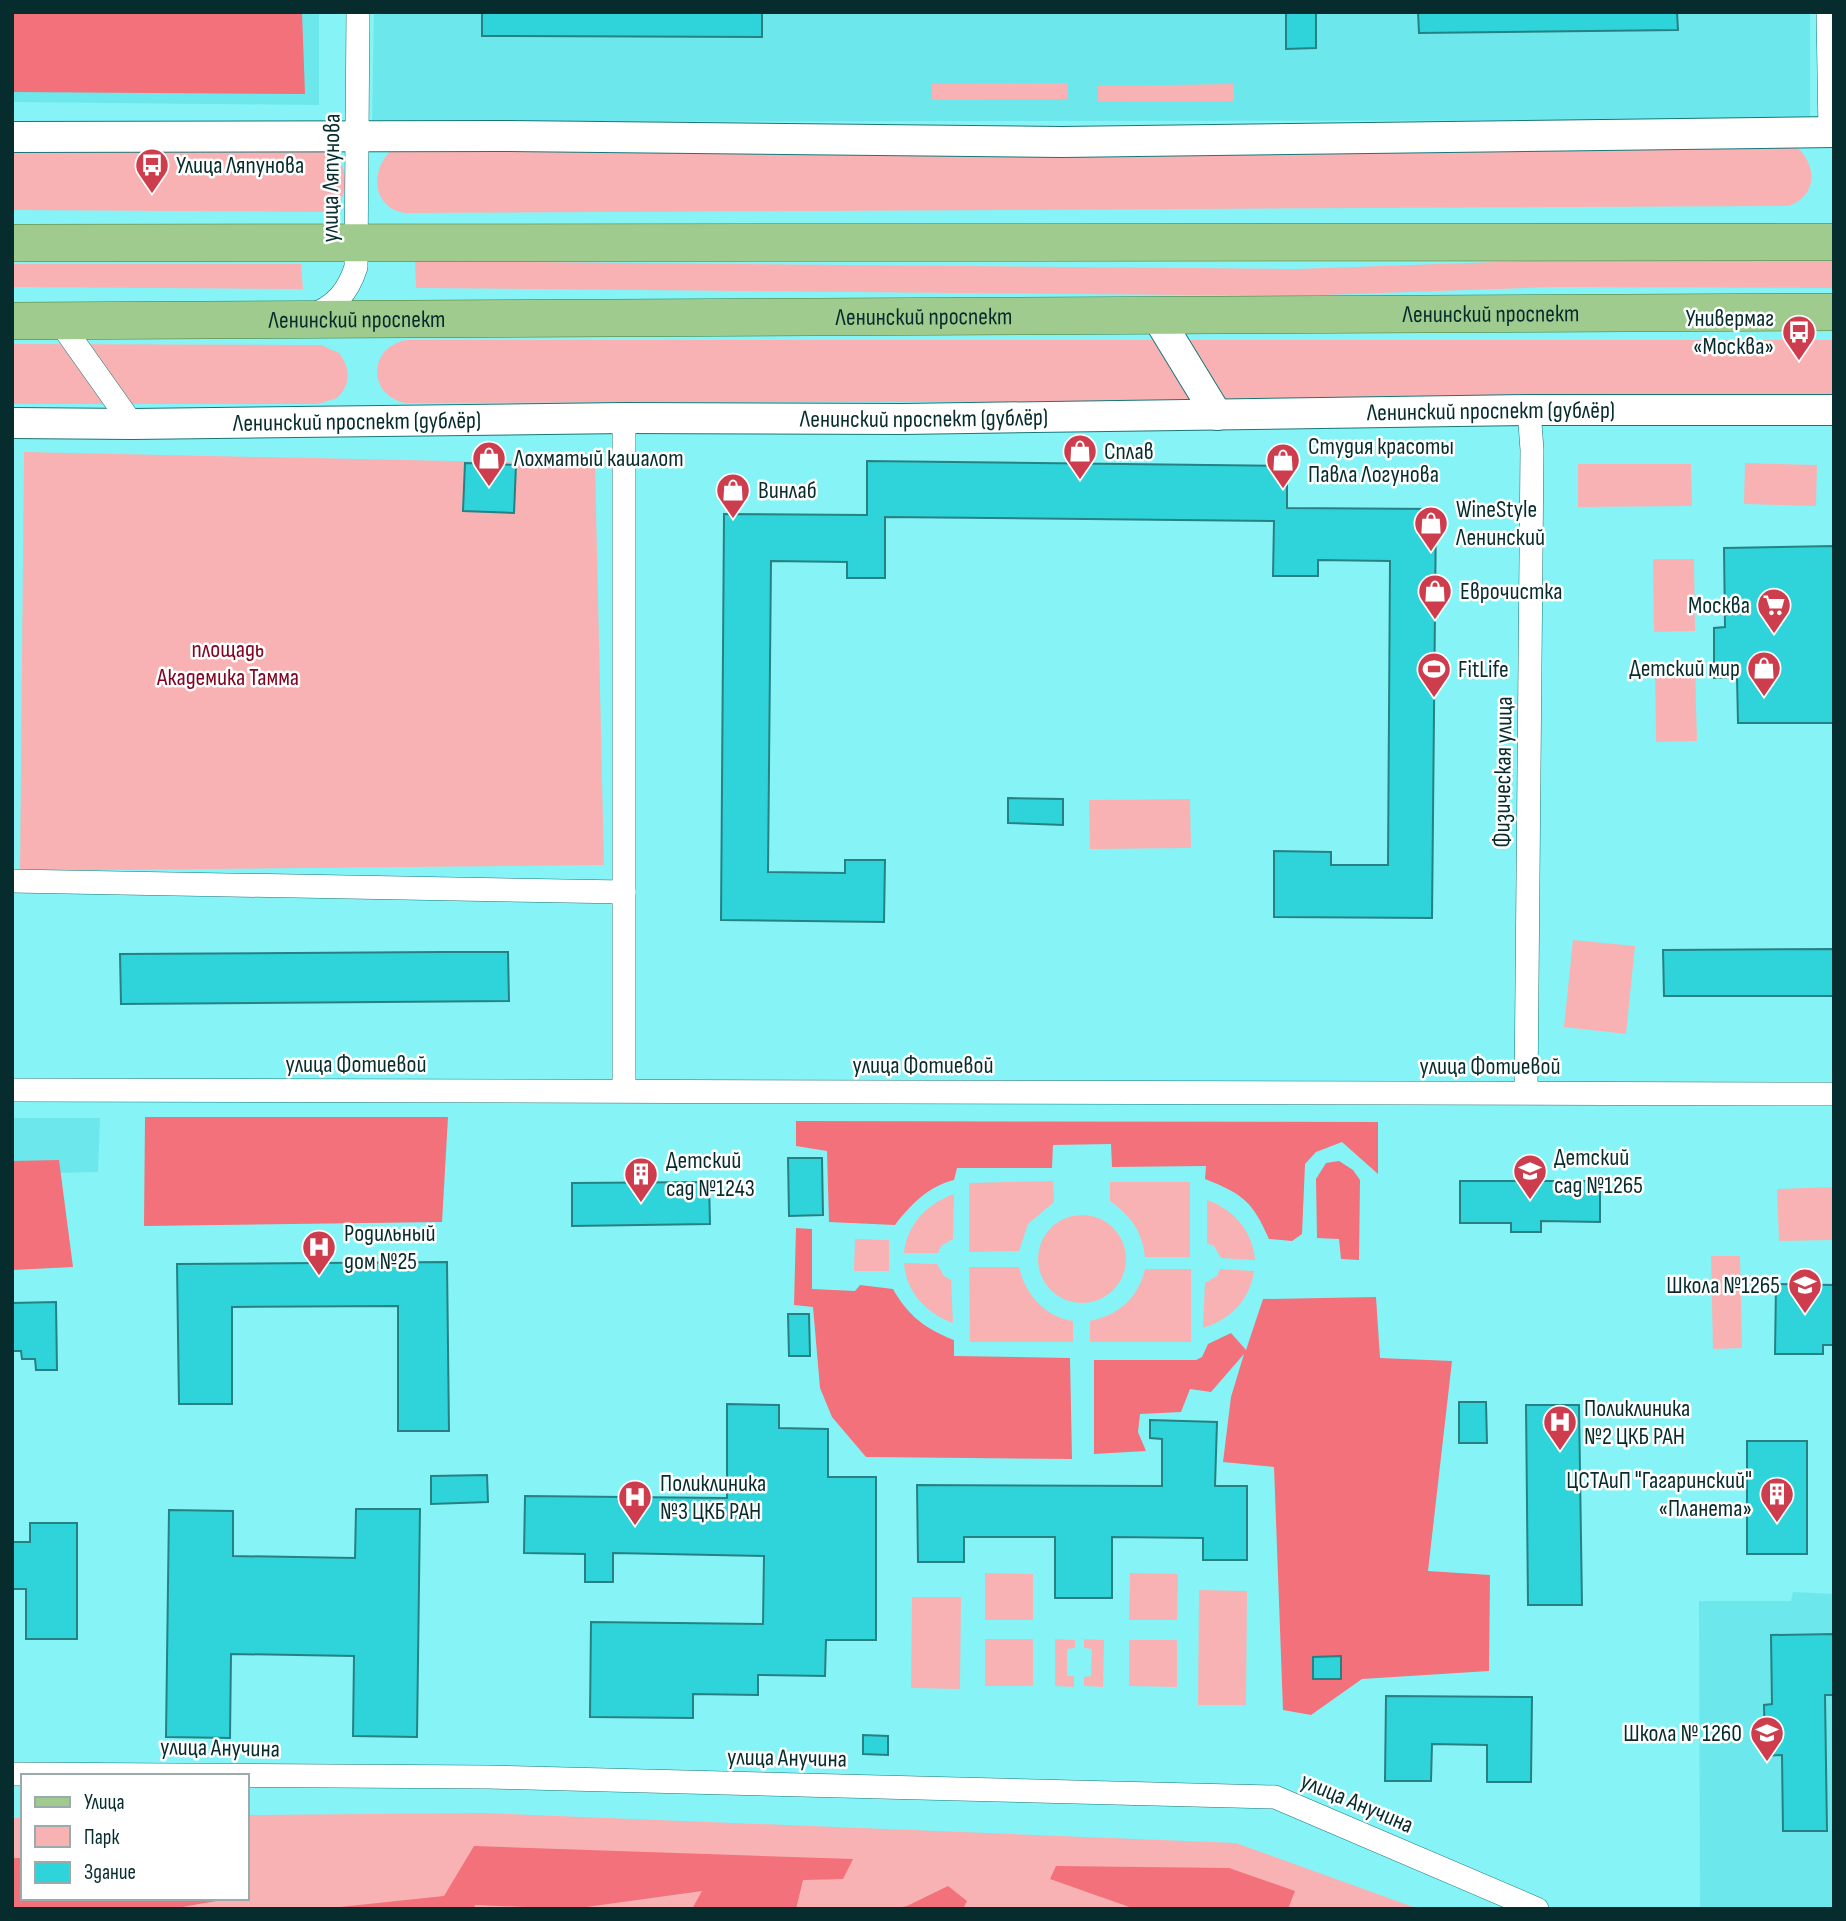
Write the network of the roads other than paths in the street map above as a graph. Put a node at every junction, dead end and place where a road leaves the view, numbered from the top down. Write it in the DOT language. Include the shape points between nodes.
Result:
graph roads {
  1 [pos="358,12"];
  2 [pos="1828,12"];
  3 [pos="1832,132"];
  4 [pos="357,136"];
  5 [pos="12,137"];
  6 [pos="1834,242"];
  7 [pos="12,243"];
  8 [pos="356,245"];
  9 [pos="1834,312"];
  10 [pos="1156,316"];
  11 [pos="304,318"];
  12 [pos="12,321"];
  13 [pos="59,321"];
  14 [pos="1529,410"];
  15 [pos="1834,410"];
  16 [pos="1217,415"];
  17 [pos="624,418"];
  18 [pos="12,423"];
  19 [pos="132,424"];
  20 [pos="12,881"];
  21 [pos="624,892"];
  22 [pos="12,1090"];
  23 [pos="624,1090"];
  24 [pos="1526,1092"];
  25 [pos="1834,1094"];
  26 [pos="248,1775"];
  27 [pos="1537,1909"];
  1 -- 4 [label="street, улица Ляпунова"];
  2 -- 3 [label="street"];
  3 -- 4 [label="street" via="1062,142"];
  4 -- 5 [label="street"];
  4 -- 8 [label="street, улица Ляпунова"];
  6 -- 8 [label="main road"];
  7 -- 8 [label="main road"];
  8 -- 11 [label="street, улица Ляпунова" via="351,284 324,311"];
  9 -- 10 [label="main road, Ленинский проспект"];
  10 -- 11 [label="main road, Ленинский проспект"];
  10 -- 16 [label="street"];
  11 -- 13 [label="main road, Ленинский проспект"];
  12 -- 13 [label="main road, Ленинский проспект"];
  13 -- 19 [label="street"];
  14 -- 15 [label="street, Ленинский проспект (дублёр)"];
  14 -- 16 [label="street, Ленинский проспект (дублёр)"];
  14 -- 24 [label="street, Физическая улица"];
  16 -- 17 [label="street, Ленинский проспект (дублёр)"];
  17 -- 19 [label="street, Ленинский проспект (дублёр)"];
  17 -- 21 [label="street"];
  18 -- 19 [label="street, Ленинский проспект (дублёр)"];
  20 -- 21 [label="street"];
  21 -- 23 [label="street"];
  22 -- 23 [label="street, улица Фотиевой"];
  23 -- 24 [label="street, улица Фотиевой"];
  24 -- 25 [label="street, улица Фотиевой"];
  26 -- 27 [label="street, улица Анучина" via="1275,1797"];
}
